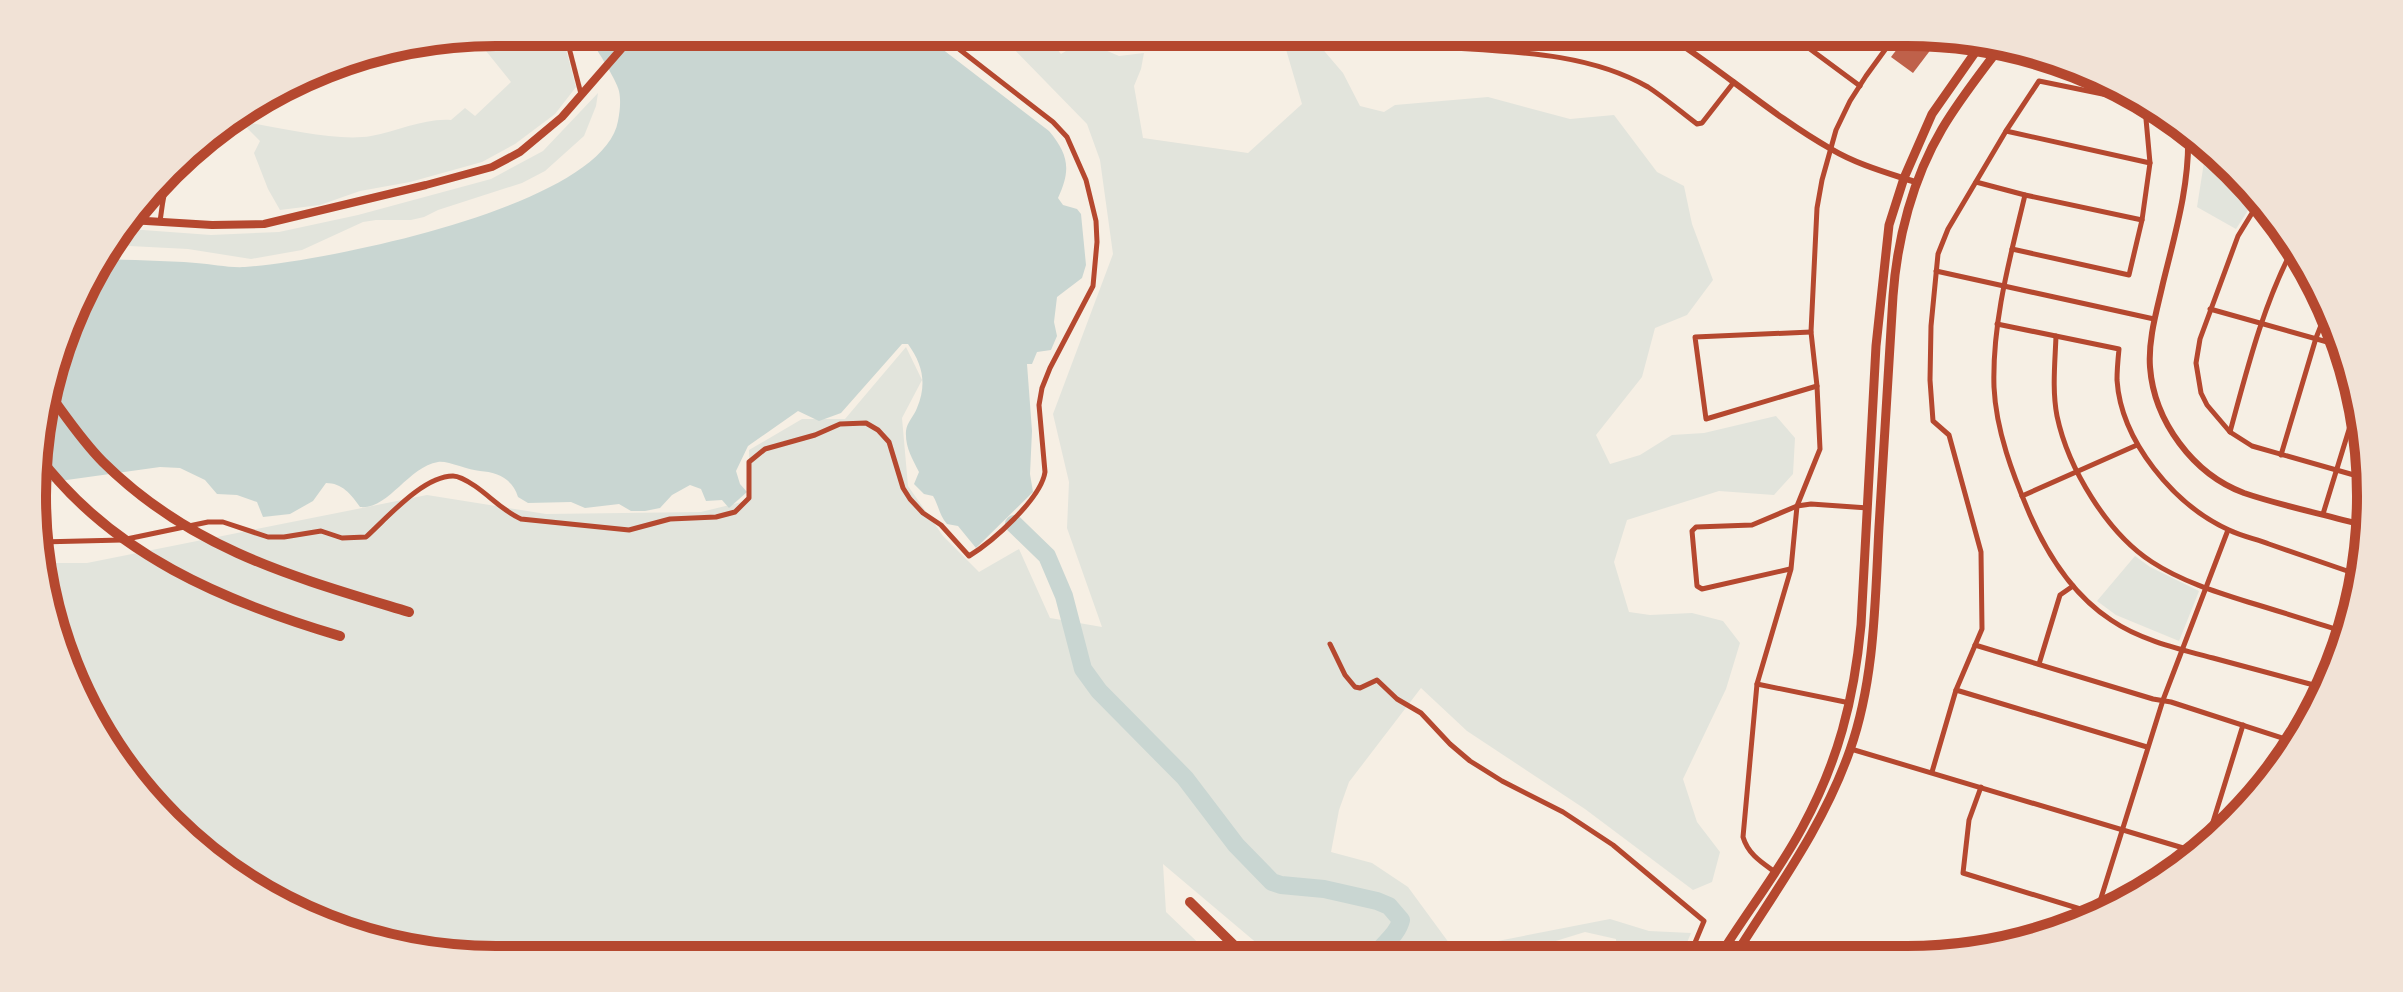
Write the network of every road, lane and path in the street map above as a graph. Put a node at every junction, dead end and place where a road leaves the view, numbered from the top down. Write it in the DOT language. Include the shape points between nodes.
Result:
graph roads {
  1 [pos="569,46"];
  2 [pos="623,46"];
  3 [pos="955,46"];
  4 [pos="1424,46"];
  5 [pos="1685,46"];
  6 [pos="1807,46"];
  7 [pos="1888,46"];
  8 [pos="1976,52"];
  9 [pos="1994,55"];
  10 [pos="1734,82"];
  11 [pos="1860,86"];
  12 [pos="581,94"];
  13 [pos="2114,96"];
  14 [pos="2146,115"];
  15 [pos="2006,131"];
  16 [pos="2189,145"];
  17 [pos="1831,149"];
  18 [pos="2150,163"];
  19 [pos="1904,178"];
  20 [pos="1976,182"];
  21 [pos="1918,183"];
  22 [pos="166,190"];
  23 [pos="2025,195"];
  24 [pos="2254,210"];
  25 [pos="140,220"];
  26 [pos="2142,220"];
  27 [pos="160,221"];
  28 [pos="2012,249"];
  29 [pos="2288,257"];
  30 [pos="1936,271"];
  31 [pos="2004,285"];
  32 [pos="2210,309"];
  33 [pos="2154,319"];
  34 [pos="2322,322"];
  35 [pos="1997,324"];
  36 [pos="2260,324"];
  37 [pos="1811,332"];
  38 [pos="2056,336"];
  39 [pos="2316,338"];
  40 [pos="2330,342"];
  41 [pos="1817,386"];
  42 [pos="56,403"];
  43 [pos="2351,424"];
  44 [pos="2230,432"];
  45 [pos="2137,445"];
  46 [pos="2281,455"];
  47 [pos="47,466"];
  48 [pos="2337,471"];
  49 [pos="2076,472"];
  50 [pos="2356,476"];
  51 [pos="2022,496"];
  52 [pos="1797,506"];
  53 [pos="1868,508"];
  54 [pos="2323,514"];
  55 [pos="2356,523"];
  56 [pos="2228,530"];
  57 [pos="49,542"];
  58 [pos="1791,569"];
  59 [pos="2350,572"];
  60 [pos="2073,586"];
  61 [pos="2206,588"];
  62 [pos="409,612"];
  63 [pos="2337,629"];
  64 [pos="340,636"];
  65 [pos="1330,644"];
  66 [pos="1975,645"];
  67 [pos="2182,649"];
  68 [pos="2039,664"];
  69 [pos="1757,684"];
  70 [pos="2315,685"];
  71 [pos="1956,690"];
  72 [pos="2163,700"];
  73 [pos="1850,703"];
  74 [pos="2243,725"];
  75 [pos="2286,739"];
  76 [pos="2147,747"];
  77 [pos="1850,749"];
  78 [pos="1932,772"];
  79 [pos="1981,787"];
  80 [pos="2210,829"];
  81 [pos="2121,830"];
  82 [pos="2187,848"];
  83 [pos="1775,872"];
  84 [pos="1190,902"];
  85 [pos="2102,902"];
  86 [pos="2083,910"];
  87 [pos="1235,946"];
  88 [pos="1694,946"];
  89 [pos="1726,946"];
  90 [pos="1741,946"];
  1 -- 12 [label="street"];
  2 -- 12 [label="main road"];
  3 -- 57 [label="street" via="1067,137 1086,180 1097,242 1093,286 1042,388 1044,480 1030,503 969,556 910,499 889,442 861,423 840,424 765,449 749,462 749,498 735,512 629,530 521,519 455,475 420,488 366,537 357,539 321,531 268,537 208,522 122,540"];
  4 -- 10 [label="street" via="1546,56 1604,68 1648,87 1697,124"];
  5 -- 10 [label="street"];
  6 -- 11 [label="street"];
  7 -- 11 [label="street"];
  8 -- 19 [label="highway" via="1932,114"];
  9 -- 21 [label="highway" via="1941,131"];
  10 -- 17 [label="street"];
  11 -- 17 [label="street"];
  12 -- 27 [label="main road" via="541,137 492,167 264,224"];
  13 -- 15 [label="street" via="2039,81"];
  14 -- 18 [label="street"];
  15 -- 18 [label="street"];
  15 -- 20 [label="street"];
  16 -- 33 [label="street" via="2181,209"];
  17 -- 19 [label="street"];
  17 -- 37 [label="street" via="1817,208"];
  18 -- 26 [label="street"];
  19 -- 21 [label="street"];
  19 -- 53 [label="highway" via="1889,225 1883,276"];
  20 -- 23 [label="street"];
  20 -- 30 [label="street" via="1948,229"];
  21 -- 77 [label="highway" via="1895,272 1876,593 1869,667"];
  22 -- 27 [label="street"];
  23 -- 26 [label="street"];
  23 -- 28 [label="street"];
  24 -- 32 [label="street" via="2238,236"];
  25 -- 27 [label="main road"];
  26 -- 28 [label="street" via="2129,275"];
  28 -- 31 [label="street"];
  29 -- 36 [label="street"];
  30 -- 31 [label="street"];
  30 -- 66 [label="street" via="1933,421 1949,435 1981,552 1982,629"];
  31 -- 33 [label="street"];
  31 -- 35 [label="street"];
  32 -- 36 [label="street"];
  32 -- 44 [label="street" via="2200,339 2198,379 2207,405"];
  33 -- 54 [label="street" via="2150,366 2155,392 2175,437 2196,463 2243,492"];
  34 -- 39 [label="street"];
  35 -- 38 [label="street"];
  35 -- 51 [label="street" via="1998,417"];
  36 -- 39 [label="street"];
  36 -- 44 [label="street"];
  37 -- 41 [label="street"];
  37 -- 41 [label="street" via="1695,337 1706,419"];
  38 -- 45 [label="street" via="2119,349 2117,380"];
  38 -- 49 [label="street" via="2057,414"];
  39 -- 40 [label="street"];
  39 -- 46 [label="street"];
  41 -- 52 [label="street" via="1820,449"];
  42 -- 62 [label="highway" via="101,460 158,509 208,540 270,568"];
  43 -- 48 [label="street"];
  44 -- 46 [label="street"];
  45 -- 49 [label="street"];
  45 -- 56 [label="street" via="2173,490"];
  46 -- 48 [label="street"];
  47 -- 64 [label="highway" via="127,542 181,575 276,616"];
  48 -- 50 [label="street"];
  48 -- 54 [label="street"];
  49 -- 51 [label="street"];
  49 -- 61 [label="street" via="2114,526 2151,562"];
  51 -- 60 [label="street" via="2044,547"];
  52 -- 53 [label="street"];
  52 -- 58 [label="street"];
  52 -- 58 [label="street" via="1752,525 1692,531 1697,586 1702,589"];
  53 -- 73 [label="highway"];
  54 -- 55 [label="street"];
  56 -- 59 [label="street"];
  56 -- 61 [label="street"];
  58 -- 69 [label="street"];
  60 -- 67 [label="street" via="2112,621"];
  60 -- 68 [label="street" via="2060,595"];
  61 -- 63 [label="street"];
  61 -- 67 [label="street"];
  65 -- 88 [label="street" via="1355,687 1377,680 1421,713 1470,761 1563,812 1663,885 1704,921"];
  66 -- 68 [label="street"];
  66 -- 71 [label="street"];
  67 -- 70 [label="street"];
  67 -- 72 [label="street"];
  68 -- 72 [label="street"];
  69 -- 73 [label="street"];
  69 -- 83 [label="street" via="1743,837 1753,856"];
  71 -- 76 [label="street"];
  71 -- 78 [label="street"];
  72 -- 74 [label="street"];
  72 -- 76 [label="street"];
  73 -- 83 [label="highway" via="1824,782"];
  74 -- 75 [label="street"];
  74 -- 80 [label="street"];
  76 -- 81 [label="street"];
  77 -- 78 [label="street"];
  77 -- 90 [label="highway" via="1812,835"];
  78 -- 79 [label="street"];
  79 -- 81 [label="street"];
  79 -- 86 [label="street" via="1969,820 1963,873"];
  81 -- 82 [label="street"];
  81 -- 85 [label="street"];
  83 -- 89 [label="highway"];
  84 -- 87 [label="highway"];
}
